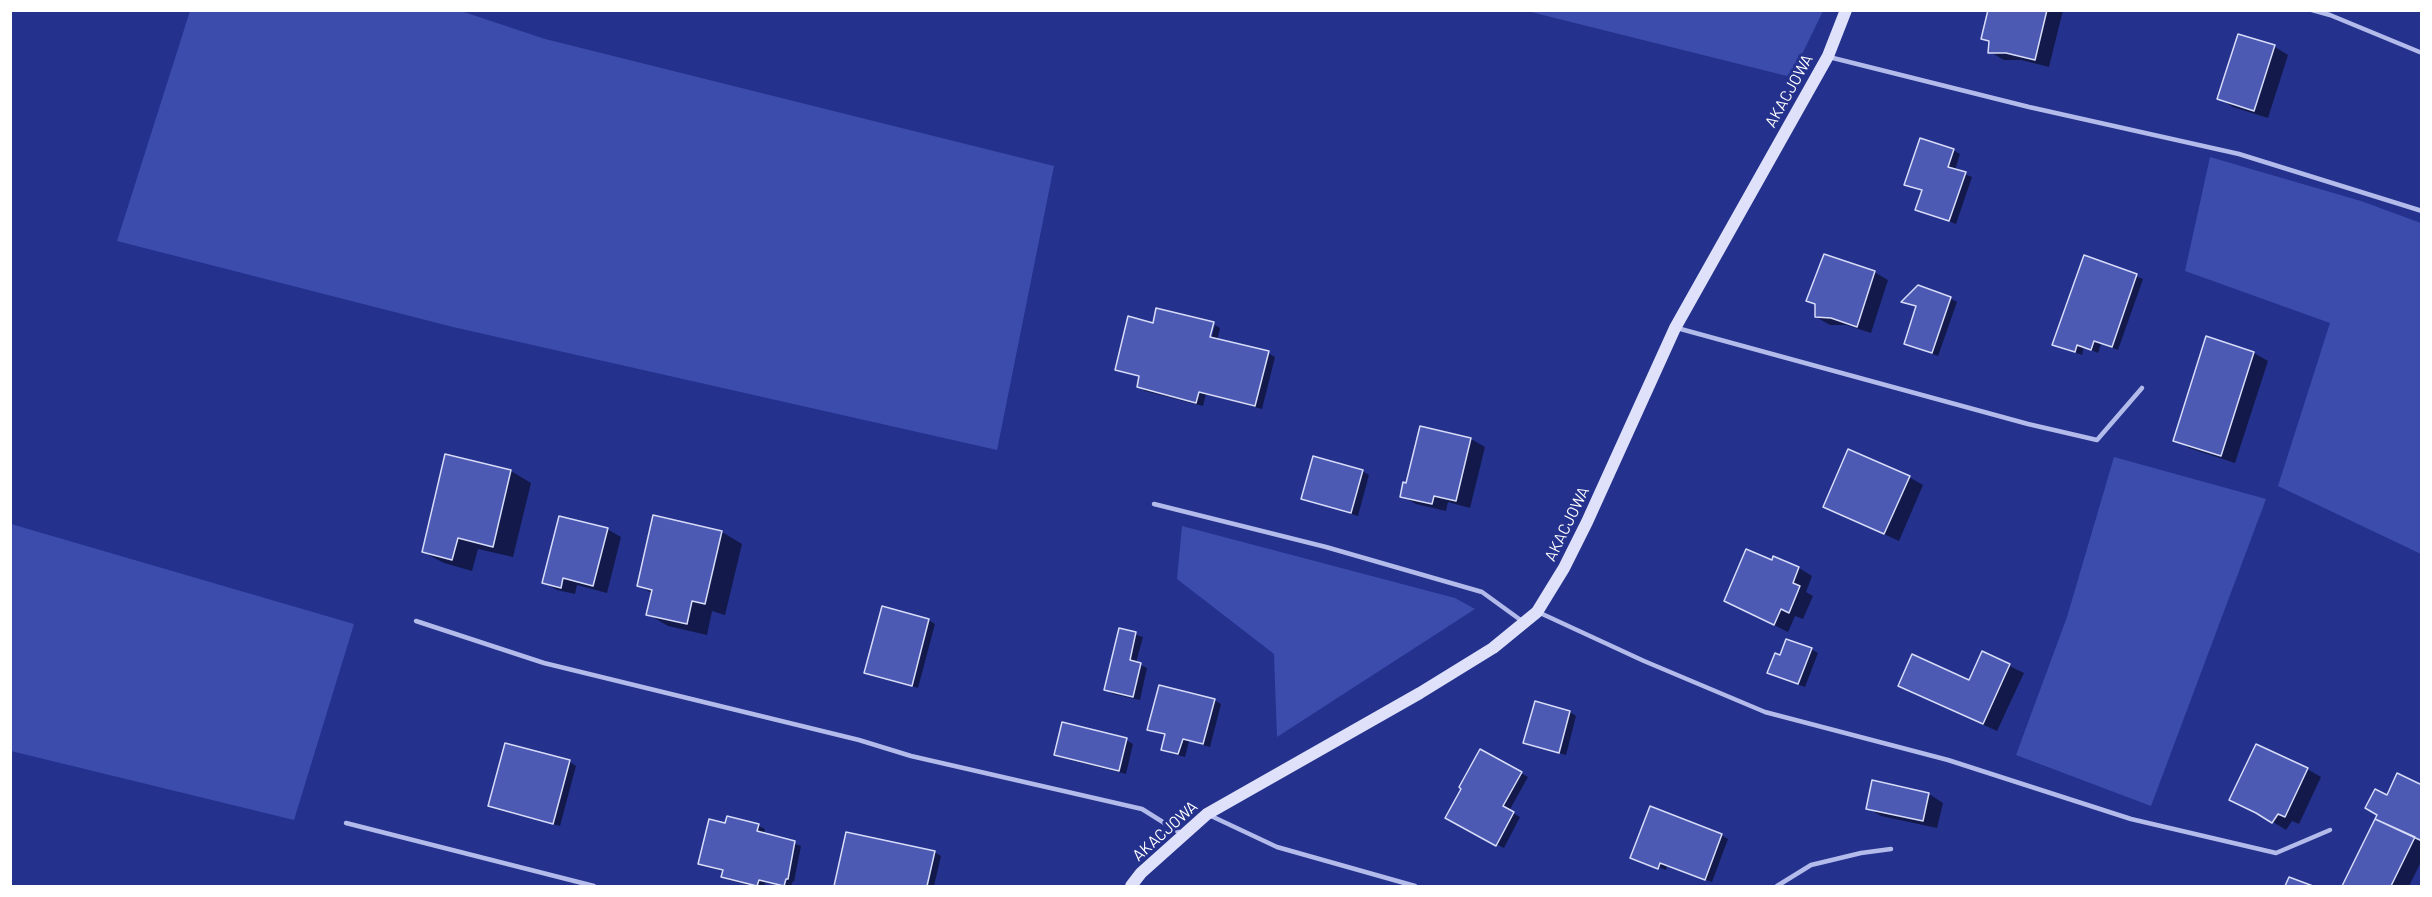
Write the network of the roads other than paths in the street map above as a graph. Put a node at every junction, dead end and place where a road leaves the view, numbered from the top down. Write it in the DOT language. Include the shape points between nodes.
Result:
graph roads {
  1 [pos="1846,10"];
  2 [pos="2312,10"];
  3 [pos="2421,53"];
  4 [pos="1828,56"];
  5 [pos="2421,211"];
  6 [pos="1675,328"];
  7 [pos="2142,388"];
  8 [pos="1154,504"];
  9 [pos="1537,612"];
  10 [pos="416,621"];
  11 [pos="1524,622"];
  12 [pos="1207,814"];
  13 [pos="346,823"];
  14 [pos="2330,830"];
  15 [pos="1184,836"];
  16 [pos="1891,849"];
  17 [pos="594,886"];
  18 [pos="1131,886"];
  19 [pos="1415,886"];
  20 [pos="1778,886"];
  1 -- 4 [label="street, AKACJOWA"];
  2 -- 3 [label="lane"];
  4 -- 5 [label="lane" via="2239,154"];
  4 -- 6 [label="street, AKACJOWA"];
  6 -- 7 [label="lane" via="2097,440"];
  6 -- 9 [label="street, AKACJOWA" via="1587,522"];
  8 -- 11 [label="lane" via="1326,547 1482,592"];
  9 -- 11 [label="street, AKACJOWA"];
  9 -- 14 [label="lane" via="1765,712 1948,760 2131,819 2276,853"];
  10 -- 15 [label="lane" via="544,663 911,756 1142,809"];
  11 -- 12 [label="street, AKACJOWA" via="1493,648 1420,693"];
  12 -- 15 [label="street, AKACJOWA"];
  12 -- 19 [label="lane" via="1277,847"];
  13 -- 17 [label="lane"];
  15 -- 18 [label="street, AKACJOWA"];
  16 -- 20 [label="lane" via="1810,865"];
}
